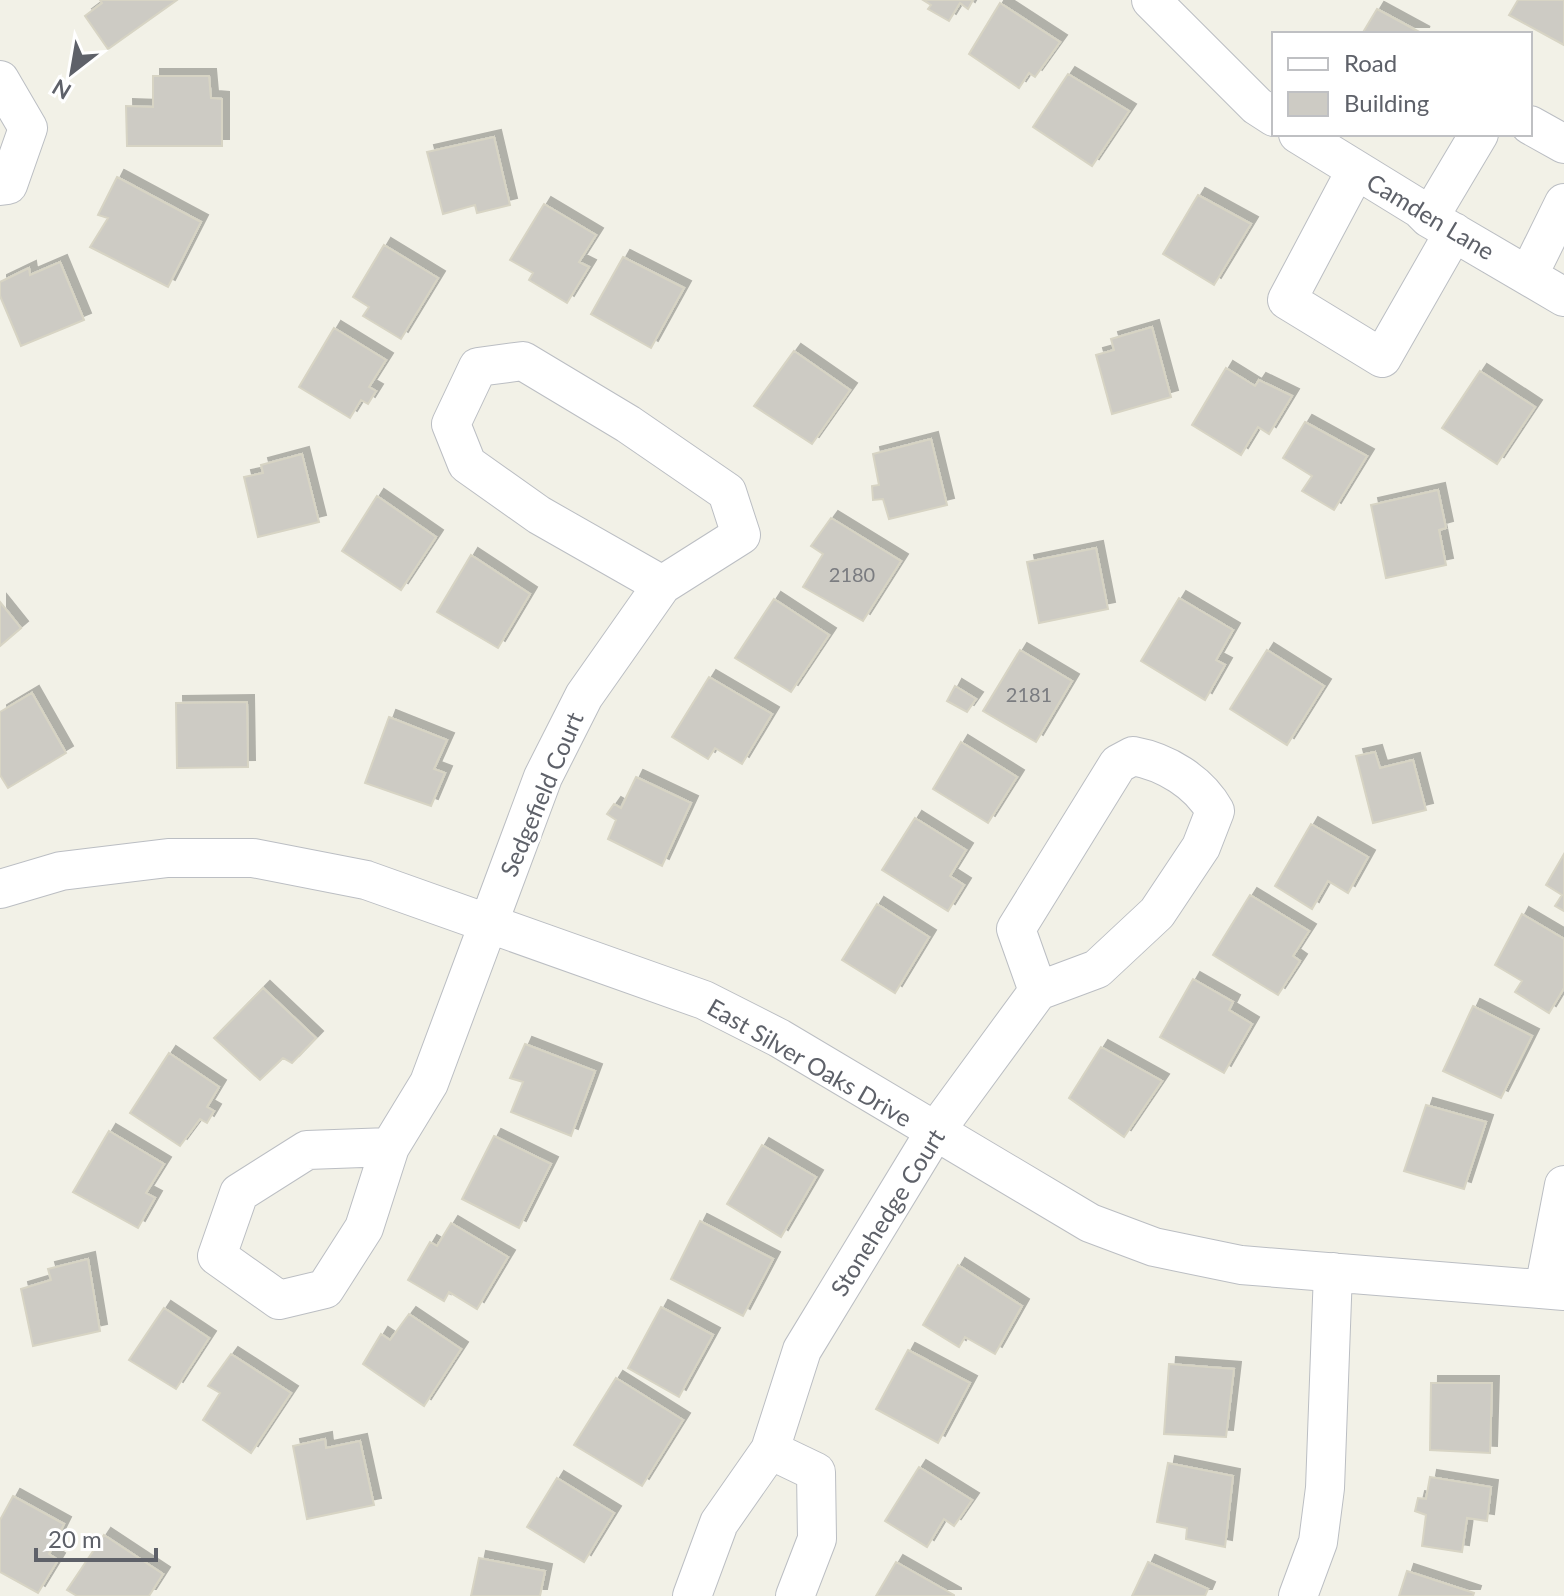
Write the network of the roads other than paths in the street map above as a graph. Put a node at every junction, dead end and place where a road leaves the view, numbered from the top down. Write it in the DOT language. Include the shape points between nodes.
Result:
graph roads {
  1 [pos="1151,0"];
  2 [pos="0,80"];
  3 [pos="1272,116"];
  4 [pos="1532,126"];
  5 [pos="1301,136"];
  6 [pos="1478,136"];
  7 [pos="1564,144"];
  8 [pos="1356,170"];
  9 [pos="0,186"];
  10 [pos="1564,203"];
  11 [pos="1441,225"];
  12 [pos="1529,274"];
  13 [pos="1564,297"];
  14 [pos="662,585"];
  15 [pos="0,889"];
  16 [pos="488,923"];
  17 [pos="1038,991"];
  18 [pos="934,1133"];
  19 [pos="390,1147"];
  20 [pos="1564,1185"];
  21 [pos="1333,1272"];
  22 [pos="1554,1290"];
  23 [pos="770,1450"];
  24 [pos="692,1596"];
  25 [pos="795,1596"];
  26 [pos="1298,1596"];
  1 -- 3 [label="street"];
  2 -- 9 [label="street" via="28,128 8,185"];
  4 -- 7 [label="street"];
  5 -- 8 [label="street, Camden Lane"];
  6 -- 11 [label="street"];
  8 -- 11 [label="street, Camden Lane"];
  8 -- 11 [label="street" via="1287,300 1382,358"];
  10 -- 12 [label="street"];
  11 -- 12 [label="street, Camden Lane"];
  12 -- 13 [label="street, Camden Lane"];
  14 -- 14 [label="street" via="539,515 467,464 451,424 478,367 523,361 727,492 741,535"];
  14 -- 16 [label="street, Sedgefield Court" via="584,696 543,777"];
  15 -- 16 [label="street, East Silver Oaks Drive" via="61,871 168,858 253,858 366,880"];
  16 -- 18 [label="street, East Silver Oaks Drive" via="704,1000 779,1038"];
  16 -- 19 [label="street, Sedgefield Court" via="429,1083"];
  17 -- 17 [label="street" via="1016,929 1118,764 1133,756 1148,759 1205,793 1215,811 1201,847 1157,913 1097,969"];
  17 -- 18 [label="street, Stonehedge Court"];
  18 -- 21 [label="street, East Silver Oaks Drive" via="1090,1223 1154,1247 1241,1265"];
  18 -- 23 [label="street, Stonehedge Court" via="802,1350"];
  19 -- 19 [label="street, Sedgefield Court" via="307,1150 239,1193 217,1256 279,1300 325,1289 364,1228"];
  20 -- 22 [label="street"];
  21 -- 22 [label="street, East Silver Oaks Drive"];
  21 -- 26 [label="street" via="1325,1488 1318,1542"];
  23 -- 24 [label="street, Stonehedge Court" via="719,1523"];
  23 -- 25 [label="street" via="816,1472 817,1539"];
}
